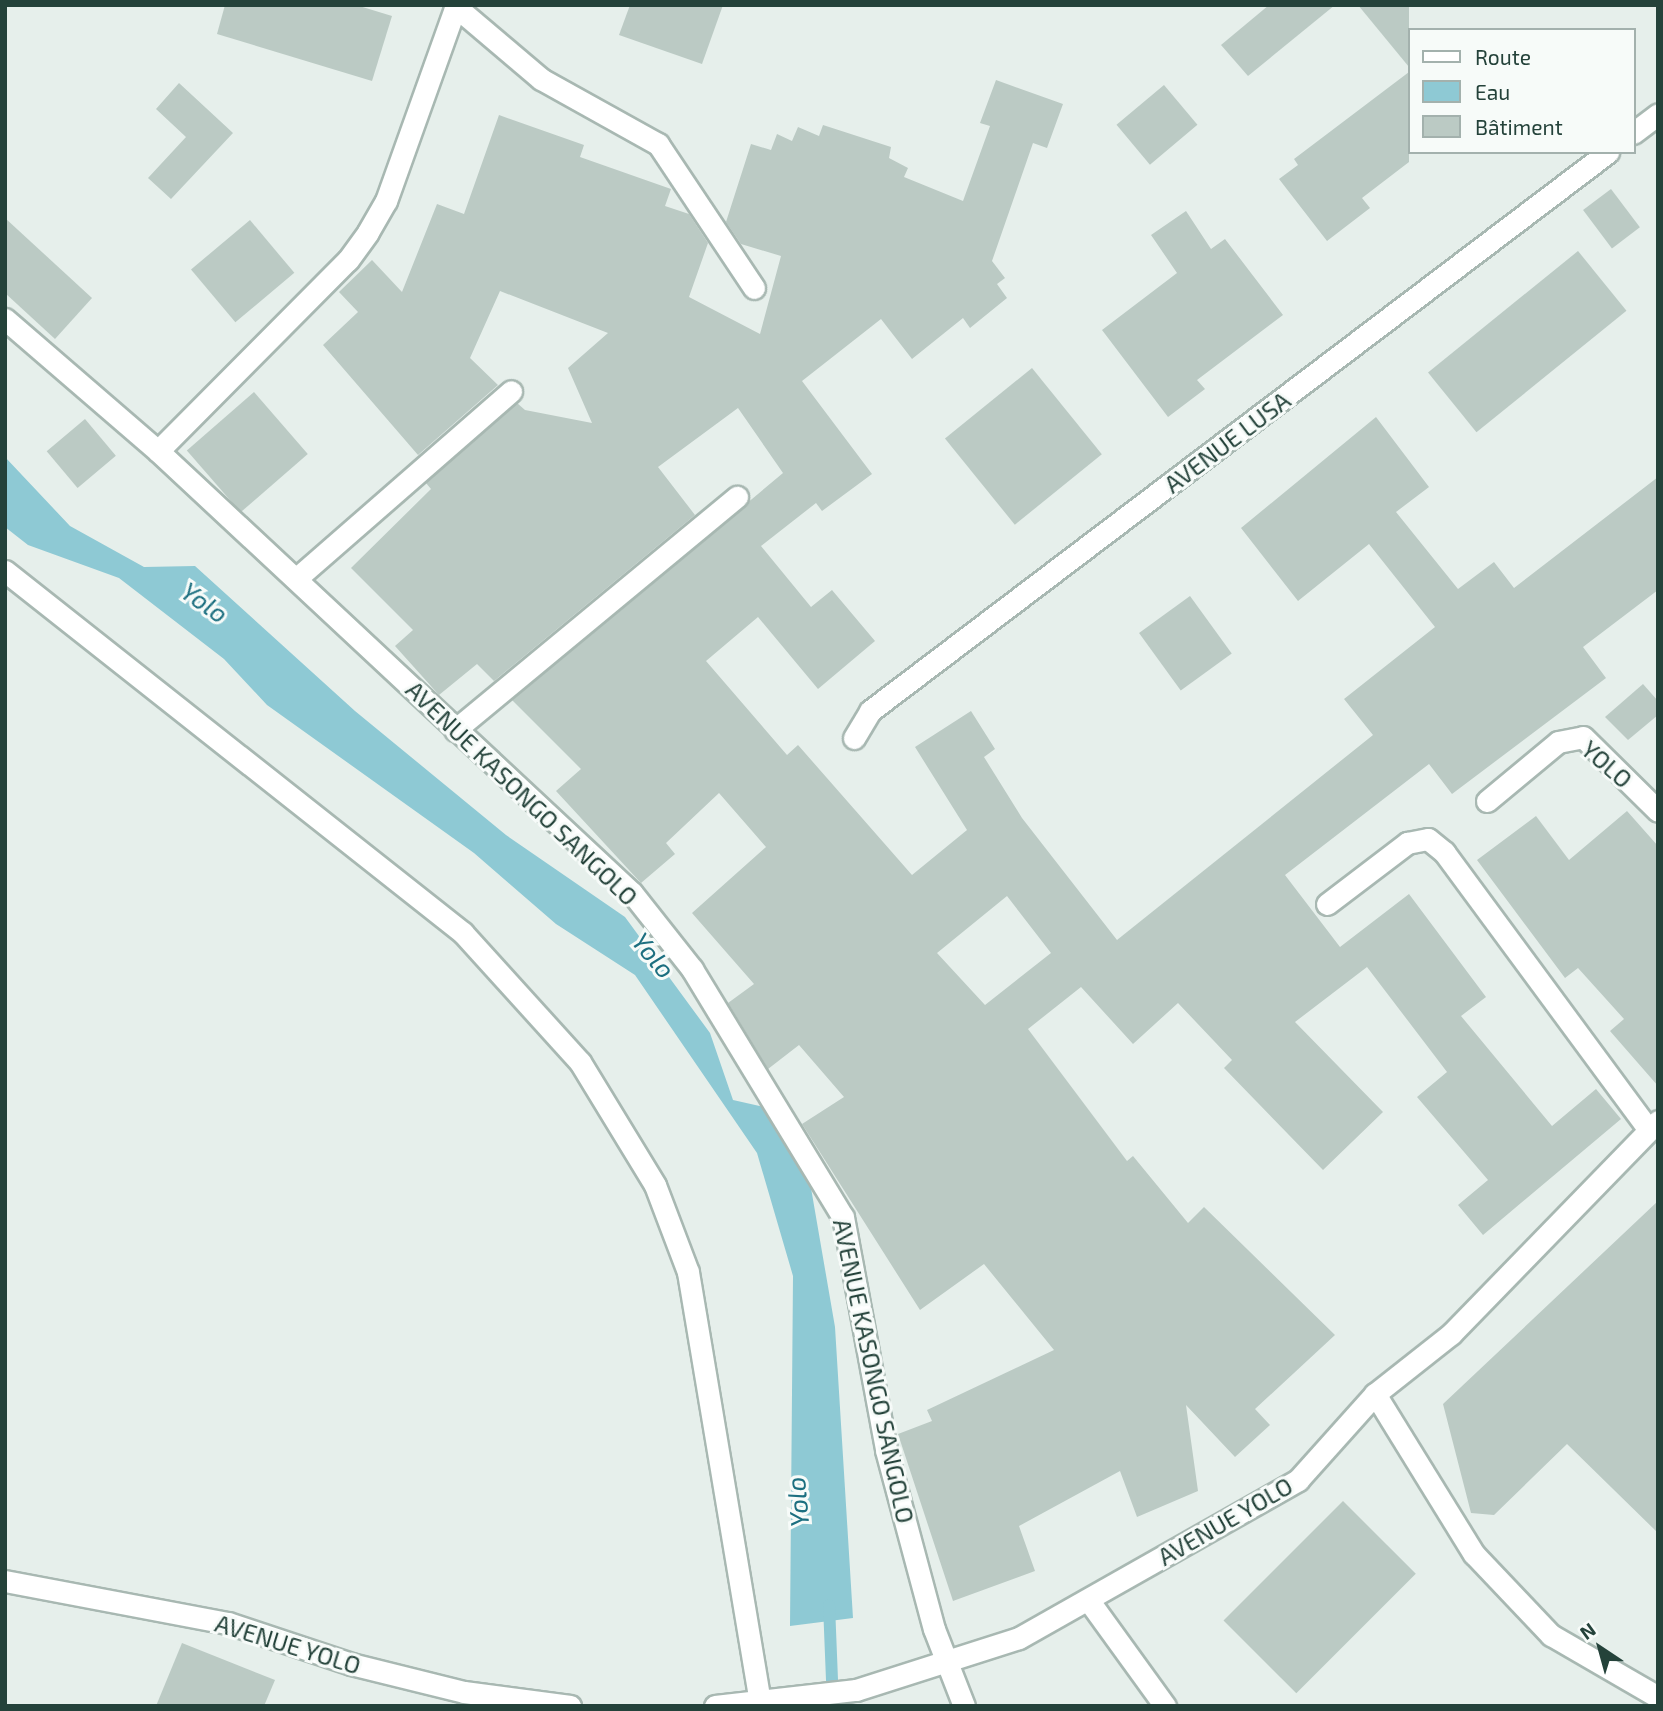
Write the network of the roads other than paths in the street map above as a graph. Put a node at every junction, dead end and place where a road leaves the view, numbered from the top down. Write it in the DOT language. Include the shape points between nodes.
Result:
graph roads {
  1 [pos="456,6"];
  2 [pos="1658,114"];
  3 [pos="1635,131"];
  4 [pos="1605,154"];
  5 [pos="754,288"];
  6 [pos="5,319"];
  7 [pos="511,391"];
  8 [pos="158,451"];
  9 [pos="737,497"];
  10 [pos="5,570"];
  11 [pos="297,578"];
  12 [pos="455,730"];
  13 [pos="854,738"];
  14 [pos="1487,802"];
  15 [pos="1658,811"];
  16 [pos="1327,904"];
  17 [pos="1653,1126"];
  18 [pos="1375,1394"];
  19 [pos="5,1580"];
  20 [pos="1089,1601"];
  21 [pos="947,1665"];
  22 [pos="1658,1698"];
  23 [pos="761,1704"];
  24 [pos="570,1706"];
  25 [pos="715,1706"];
  26 [pos="964,1706"];
  27 [pos="1165,1706"];
  1 -- 5 [label="street" via="541,79 658,144"];
  1 -- 8 [label="street" via="386,201 368,232 348,260"];
  2 -- 3 [label="street"];
  4 -- 13 [label="street, AVENUE LUSA" via="870,711"];
  6 -- 8 [label="street, AVENUE KASONGO SANGOLO"];
  7 -- 11 [label="street"];
  8 -- 11 [label="street, AVENUE KASONGO SANGOLO"];
  9 -- 12 [label="street"];
  10 -- 23 [label="street" via="463,933 580,1062 655,1185 688,1272"];
  11 -- 12 [label="street, AVENUE KASONGO SANGOLO"];
  12 -- 21 [label="street, AVENUE KASONGO SANGOLO" via="649,915 692,969 843,1217 886,1450"];
  14 -- 15 [label="street, YOLO" via="1558,741 1583,737"];
  16 -- 17 [label="street" via="1407,843 1428,839 1444,852"];
  17 -- 18 [label="street, AVENUE YOLO" via="1451,1334"];
  18 -- 20 [label="street, AVENUE YOLO" via="1298,1479"];
  18 -- 22 [label="street" via="1474,1554 1551,1635"];
  19 -- 24 [label="street, AVENUE YOLO" via="228,1623 351,1664 464,1692"];
  20 -- 21 [label="street, AVENUE YOLO" via="1019,1638"];
  20 -- 27 [label="street"];
  21 -- 23 [label="street, AVENUE YOLO" via="856,1690"];
  21 -- 26 [label="street, AVENUE KASONGO SANGOLO"];
  23 -- 25 [label="street, AVENUE YOLO"];
}
